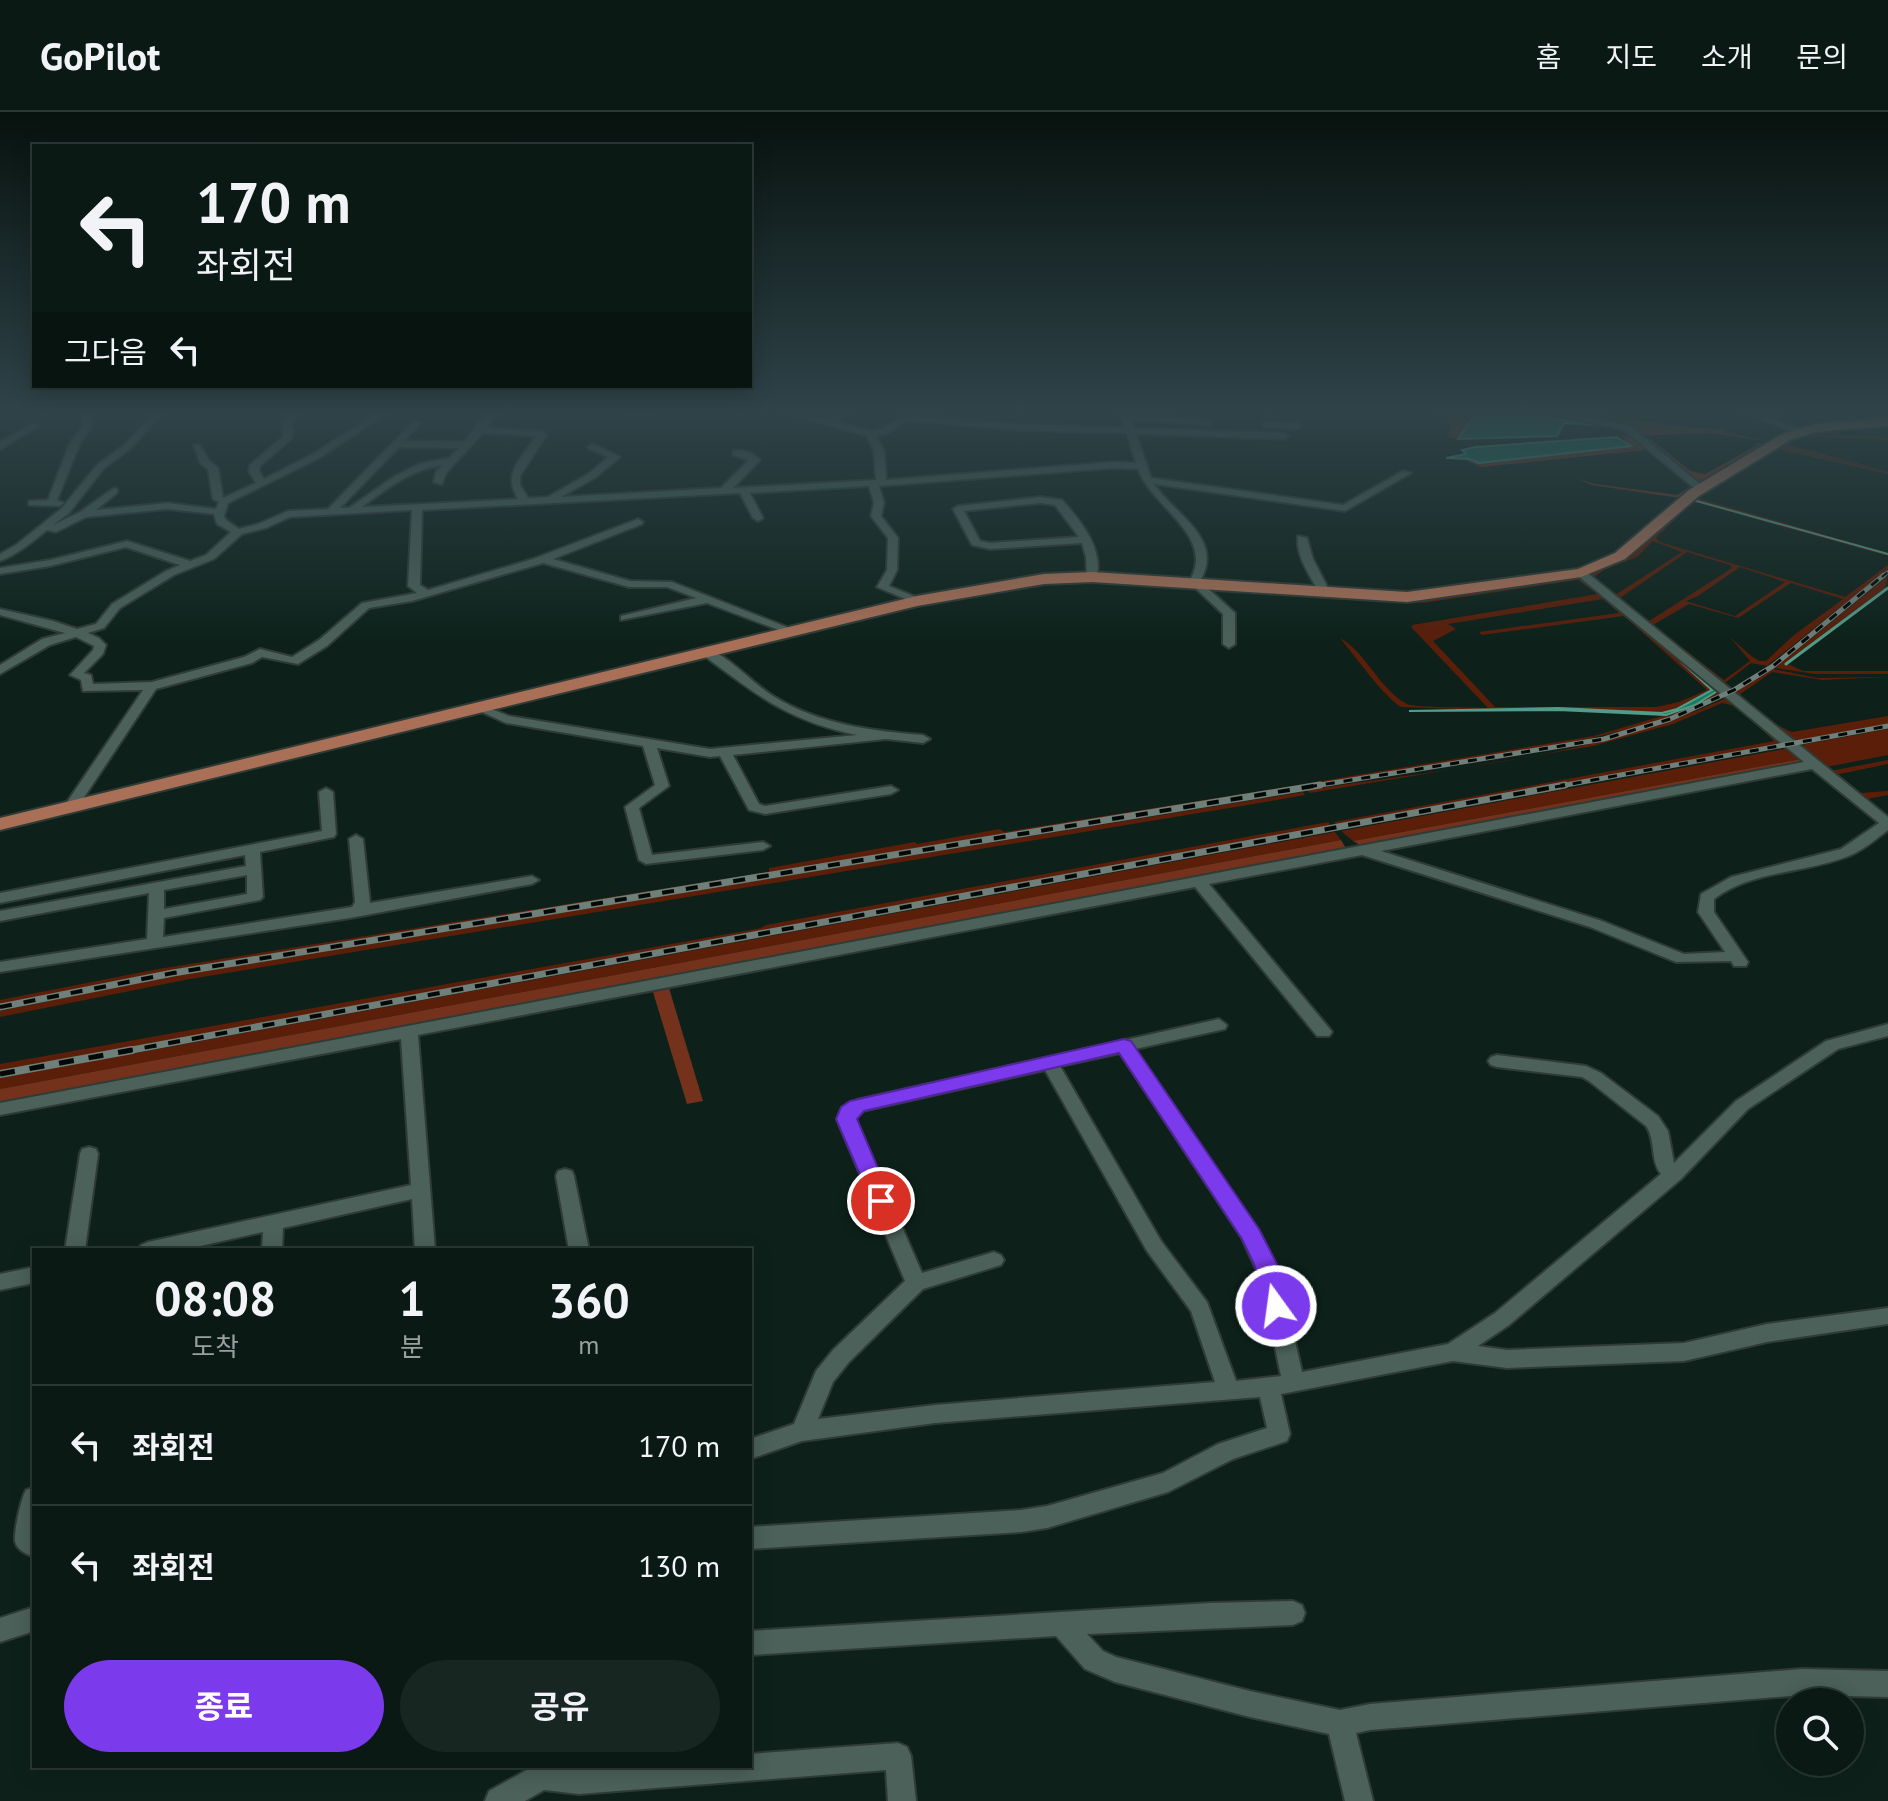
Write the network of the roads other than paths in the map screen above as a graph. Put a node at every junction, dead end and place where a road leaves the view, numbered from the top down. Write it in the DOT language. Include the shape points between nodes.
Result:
graph roads {
  1 [pos="58,488"];
  2 [pos="84,488"];
  3 [pos="216,488"];
  4 [pos="255,488"];
  5 [pos="354,488"];
  6 [pos="382,488"];
  7 [pos="517,488"];
  8 [pos="570,488"];
  9 [pos="727,488"];
  10 [pos="791,488"];
  11 [pos="878,488"];
  12 [pos="1154,488"];
  13 [pos="1202,488"];
  14 [pos="1380,488"];
  15 [pos="1701,489"];
  16 [pos="114,491"];
  17 [pos="724,491"];
  18 [pos="744,491"];
  19 [pos="544,501"];
  20 [pos="525,502"];
  21 [pos="33,503"];
  22 [pos="51,503"];
  23 [pos="222,507"];
  24 [pos="417,508"];
  25 [pos="352,510"];
  26 [pos="65,511"];
  27 [pos="332,511"];
  28 [pos="84,514"];
  29 [pos="758,518"];
  30 [pos="638,522"];
  31 [pos="238,532"];
  32 [pos="32,538"];
  33 [pos="1302,538"];
  34 [pos="1085,540"];
  35 [pos="0,558"];
  36 [pos="542,559"];
  37 [pos="190,565"];
  38 [pos="0,571"];
  39 [pos="1581,573"];
  40 [pos="1092,577"];
  41 [pos="1194,582"];
  42 [pos="1324,592"];
  43 [pos="425,593"];
  44 [pos="710,599"];
  45 [pos="917,601"];
  46 [pos="0,612"];
  47 [pos="625,618"];
  48 [pos="791,631"];
  49 [pos="76,634"];
  50 [pos="1229,644"];
  51 [pos="707,652"];
  52 [pos="0,670"];
  53 [pos="152,686"];
  54 [pos="479,708"];
  55 [pos="883,736"];
  56 [pos="923,739"];
  57 [pos="649,743"];
  58 [pos="725,753"];
  59 [pos="1812,765"];
  60 [pos="891,790"];
  61 [pos="326,792"];
  62 [pos="70,808"];
  63 [pos="0,824"];
  64 [pos="1887,824"];
  65 [pos="356,839"];
  66 [pos="763,846"];
  67 [pos="252,849"];
  68 [pos="1362,850"];
  69 [pos="254,869"];
  70 [pos="532,880"];
  71 [pos="1198,881"];
  72 [pos="157,887"];
  73 [pos="0,898"];
  74 [pos="358,910"];
  75 [pos="157,915"];
  76 [pos="0,916"];
  77 [pos="155,943"];
  78 [pos="0,967"];
  79 [pos="1219,1025"];
  80 [pos="1888,1030"];
  81 [pos="409,1031"];
  82 [pos="1323,1032"];
  83 [pos="1124,1046"];
  84 [pos="1497,1061"];
  85 [pos="1050,1064"];
  86 [pos="0,1109"];
  87 [pos="89,1154"];
  88 [pos="1674,1174"];
  89 [pos="565,1176"];
  90 [pos="421,1190"];
  91 [pos="273,1222"];
  92 [pos="75,1248"];
  93 [pos="157,1248"];
  94 [pos="272,1248"];
  95 [pos="425,1248"];
  96 [pos="579,1248"];
  97 [pos="994,1260"];
  98 [pos="32,1275"];
  99 [pos="0,1282"];
  100 [pos="916,1283"];
  101 [pos="1888,1316"];
  102 [pos="1453,1352"];
  103 [pos="1293,1382"];
  104 [pos="1269,1387"];
  105 [pos="1228,1389"];
  106 [pos="802,1431"];
  107 [pos="752,1448"];
  108 [pos="32,1509"];
  109 [pos="752,1538"];
  110 [pos="32,1544"];
  111 [pos="1293,1613"];
  112 [pos="32,1620"];
  113 [pos="1061,1624"];
  114 [pos="0,1630"];
  115 [pos="752,1643"];
  116 [pos="1888,1684"];
  117 [pos="1340,1723"];
  118 [pos="752,1767"];
  119 [pos="738,1768"];
  120 [pos="552,1772"];
  121 [pos="499,1801"];
  122 [pos="902,1801"];
  123 [pos="1359,1801"];
  1 -- 22 [label="street"];
  2 -- 26 [label="street"];
  3 -- 23 [label="street"];
  4 -- 23 [label="street"];
  5 -- 27 [label="street"];
  6 -- 25 [label="street"];
  7 -- 20 [label="street"];
  8 -- 19 [label="street"];
  9 -- 17 [label="street"];
  10 -- 18 [label="street"];
  11 -- 45 [label="street" via="876,516 893,538 892,570 883,587"];
  12 -- 41 [label="street" via="1191,532 1206,561"];
  13 -- 14 [label="street" via="1345,508"];
  15 -- 39 [label="main road" via="1620,556"];
  16 -- 28 [label="street"];
  17 -- 18 [label="street"];
  17 -- 19 [label="street"];
  18 -- 29 [label="street"];
  19 -- 20 [label="street"];
  20 -- 24 [label="street"];
  21 -- 22 [label="street"];
  22 -- 26 [label="street" via="64,503"];
  23 -- 28 [label="street"];
  23 -- 31 [label="street" via="221,522"];
  24 -- 25 [label="street"];
  24 -- 43 [label="street" via="414,586"];
  25 -- 27 [label="street"];
  26 -- 32 [label="street"];
  27 -- 31 [label="street" via="288,514"];
  28 -- 32 [label="street"];
  30 -- 36 [label="street"];
  31 -- 37 [label="street" via="210,557"];
  32 -- 35 [label="street"];
  33 -- 42 [label="street" via="1303,555"];
  34 -- 34 [label="street" via="976,543 958,509 1052,500 1067,511"];
  34 -- 40 [label="street"];
  36 -- 43 [label="street"];
  36 -- 44 [label="street" via="629,584 668,584"];
  37 -- 38 [label="street" via="127,544"];
  37 -- 49 [label="street" via="116,606 100,626"];
  39 -- 42 [label="main road" via="1407,597"];
  39 -- 59 [label="street"];
  40 -- 41 [label="main road"];
  40 -- 45 [label="main road" via="1044,579"];
  41 -- 42 [label="main road"];
  41 -- 50 [label="street" via="1229,613"];
  43 -- 53 [label="street" via="366,605 294,661 260,653"];
  44 -- 47 [label="street"];
  44 -- 48 [label="street"];
  45 -- 48 [label="main road"];
  46 -- 49 [label="street"];
  48 -- 51 [label="main road"];
  49 -- 52 [label="street" via="46,642"];
  49 -- 53 [label="street" via="100,645 76,675 87,678 87,688"];
  51 -- 54 [label="main road"];
  51 -- 55 [label="street" via="793,712"];
  53 -- 62 [label="street"];
  54 -- 57 [label="street" via="506,719"];
  54 -- 62 [label="main road"];
  55 -- 56 [label="street"];
  55 -- 58 [label="street"];
  57 -- 58 [label="street"];
  57 -- 66 [label="street" via="662,786 632,807 646,860"];
  58 -- 60 [label="street" via="754,807 765,810"];
  59 -- 64 [label="street"];
  59 -- 68 [label="street"];
  61 -- 67 [label="street" via="329,834"];
  62 -- 63 [label="main road"];
  64 -- 68 [label="street" via="1846,852 1711,892 1703,902 1706,912 1739,960 1682,959 1596,924"];
  65 -- 74 [label="street" via="363,902"];
  67 -- 69 [label="street"];
  67 -- 73 [label="street"];
  68 -- 71 [label="street"];
  69 -- 72 [label="street"];
  69 -- 75 [label="street" via="255,897"];
  70 -- 74 [label="street"];
  71 -- 81 [label="street"];
  71 -- 82 [label="street"];
  72 -- 75 [label="street"];
  72 -- 76 [label="street"];
  74 -- 77 [label="street"];
  75 -- 77 [label="street"];
  77 -- 78 [label="street"];
  79 -- 83 [label="street"];
  80 -- 88 [label="street" via="1832,1045 1810,1059 1742,1105"];
  81 -- 86 [label="street"];
  81 -- 90 [label="street"];
  83 -- 85 [label="street"];
  83 -- 103 [label="street" via="1251,1235 1271,1280"];
  84 -- 88 [label="street" via="1595,1077 1652,1121 1659,1131 1665,1167"];
  85 -- 100 [label="street" via="848,1112 846,1119"];
  85 -- 105 [label="street" via="1154,1246 1200,1308"];
  87 -- 92 [label="street"];
  88 -- 102 [label="street" via="1502,1319"];
  89 -- 96 [label="street"];
  90 -- 91 [label="street"];
  90 -- 95 [label="street"];
  91 -- 93 [label="street"];
  91 -- 94 [label="street"];
  97 -- 100 [label="street"];
  98 -- 99 [label="street"];
  100 -- 106 [label="street" via="824,1377"];
  101 -- 102 [label="street" via="1767,1333 1684,1352 1507,1359"];
  102 -- 103 [label="street"];
  103 -- 104 [label="street"];
  104 -- 105 [label="street"];
  104 -- 109 [label="street" via="1279,1434 1226,1451 1153,1487 1021,1521"];
  105 -- 106 [label="street"];
  106 -- 107 [label="street"];
  108 -- 110 [label="street" via="27,1540"];
  111 -- 113 [label="street"];
  112 -- 114 [label="street"];
  113 -- 115 [label="street"];
  113 -- 117 [label="street" via="1094,1660 1115,1669"];
  116 -- 117 [label="street" via="1802,1682"];
  117 -- 123 [label="street"];
  118 -- 122 [label="street" via="898,1756"];
  119 -- 120 [label="street" via="579,1780"];
  120 -- 121 [label="street"];
}
